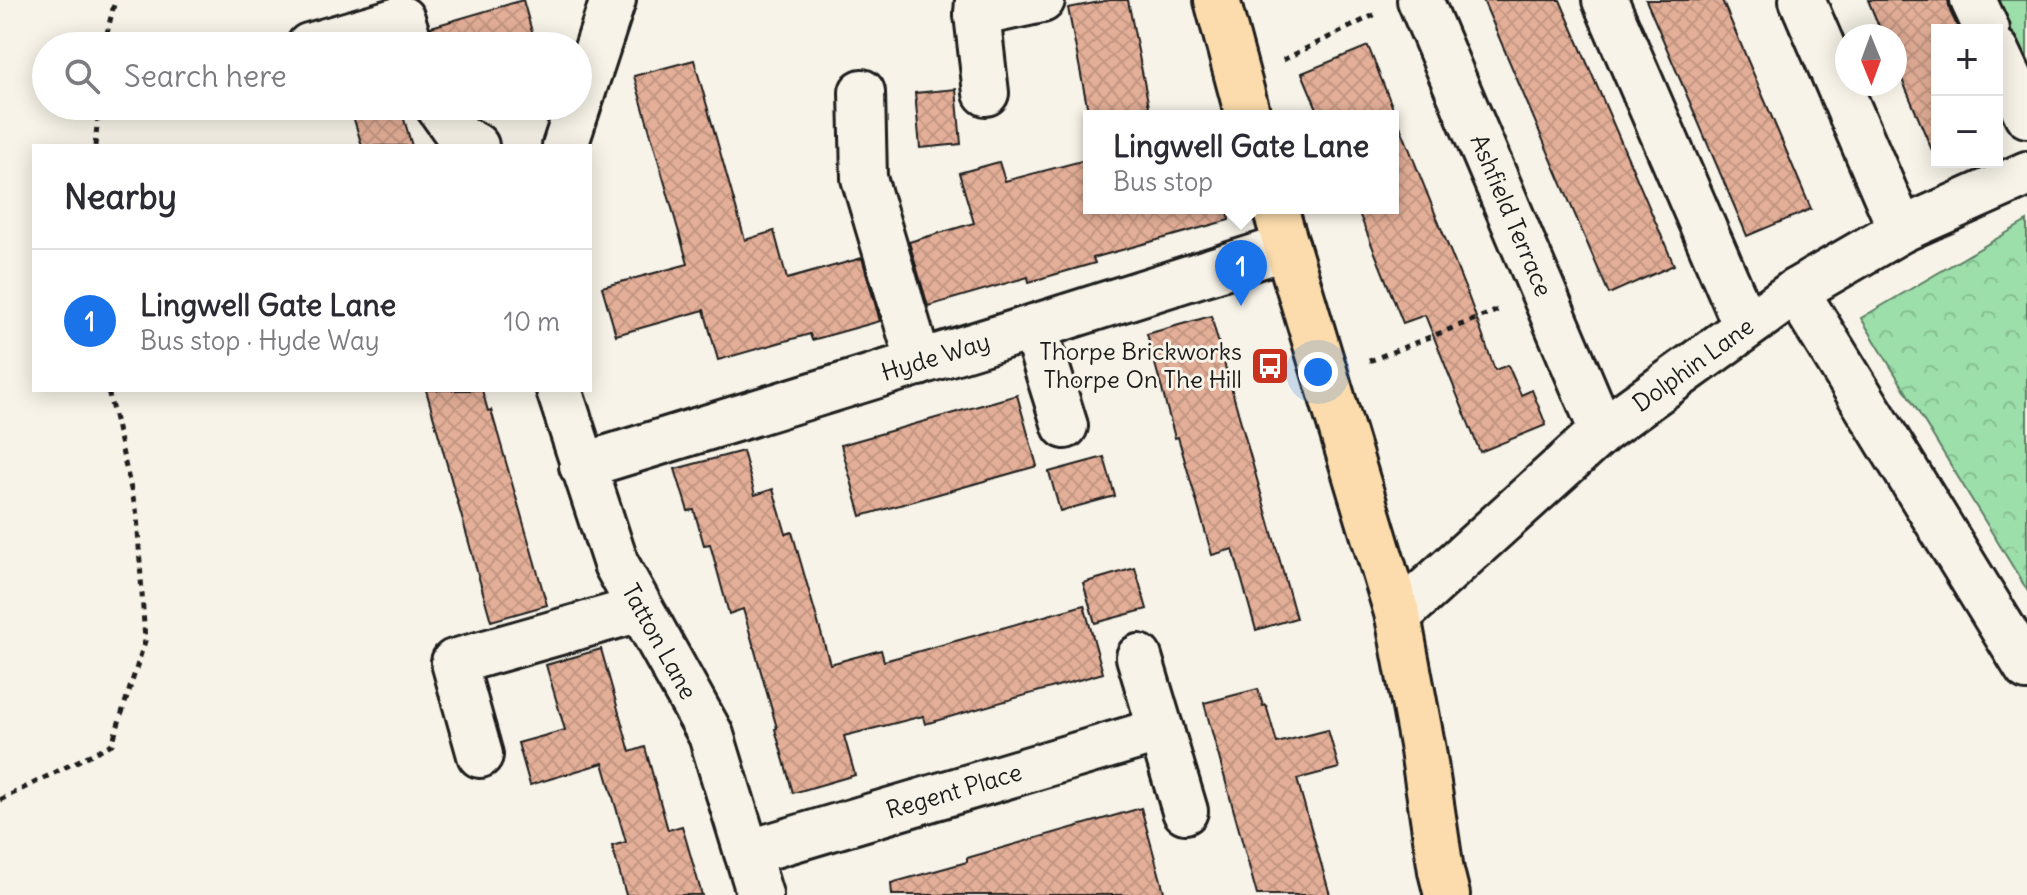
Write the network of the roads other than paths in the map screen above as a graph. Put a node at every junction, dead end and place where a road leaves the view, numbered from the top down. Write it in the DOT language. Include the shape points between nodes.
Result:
graph roads {
  1 [pos="613,0"];
  2 [pos="1042,0"];
  3 [pos="1217,0"];
  4 [pos="1605,0"];
  5 [pos="1802,0"];
  6 [pos="1973,0"];
  7 [pos="1405,4"];
  8 [pos="977,7"];
  9 [pos="1984,24"];
  10 [pos="357,32"];
  11 [pos="406,32"];
  12 [pos="592,64"];
  13 [pos="2003,64"];
  14 [pos="862,92"];
  15 [pos="986,93"];
  16 [pos="1243,99"];
  17 [pos="2027,115"];
  18 [pos="448,120"];
  19 [pos="574,120"];
  20 [pos="472,144"];
  21 [pos="566,144"];
  22 [pos="2027,174"];
  23 [pos="1281,228"];
  24 [pos="1901,230"];
  25 [pos="1796,291"];
  26 [pos="1746,326"];
  27 [pos="1034,327"];
  28 [pos="919,363"];
  29 [pos="560,392"];
  30 [pos="1065,426"];
  31 [pos="1602,431"];
  32 [pos="582,466"];
  33 [pos="640,609"];
  34 [pos="1398,616"];
  35 [pos="1139,657"];
  36 [pos="2027,668"];
  37 [pos="1161,730"];
  38 [pos="480,755"];
  39 [pos="1185,811"];
  40 [pos="747,853"];
  41 [pos="760,895"];
  42 [pos="1447,895"];
  1 -- 12 [label="street"];
  2 -- 8 [label="street"];
  3 -- 16 [label="main road"];
  4 -- 26 [label="street"];
  5 -- 24 [label="street"];
  6 -- 9 [label="street"];
  7 -- 31 [label="street, Ashfield Terrace" via="1543,293"];
  8 -- 15 [label="street"];
  10 -- 11 [label="street" via="402,19"];
  13 -- 17 [label="street"];
  14 -- 28 [label="street" via="864,178"];
  18 -- 20 [label="street"];
  19 -- 21 [label="street"];
  22 -- 24 [label="street, Dolphin Lane"];
  23 -- 27 [label="street, Hyde Way"];
  23 -- 34 [label="main road"];
  24 -- 25 [label="street, Dolphin Lane"];
  25 -- 26 [label="street, Dolphin Lane"];
  25 -- 36 [label="street"];
  26 -- 31 [label="street, Dolphin Lane"];
  27 -- 28 [label="street, Hyde Way"];
  27 -- 30 [label="street"];
  28 -- 32 [label="street, Hyde Way"];
  29 -- 32 [label="street, Tatton Lane"];
  31 -- 34 [label="street, Dolphin Lane"];
  32 -- 33 [label="street, Tatton Lane" via="616,564"];
  33 -- 38 [label="street" via="454,662"];
  33 -- 40 [label="street, Tatton Lane" via="711,735"];
  34 -- 42 [label="main road"];
  35 -- 37 [label="street"];
  37 -- 39 [label="street"];
  37 -- 40 [label="street, Regent Place"];
  40 -- 41 [label="street, Tatton Lane"];
}
